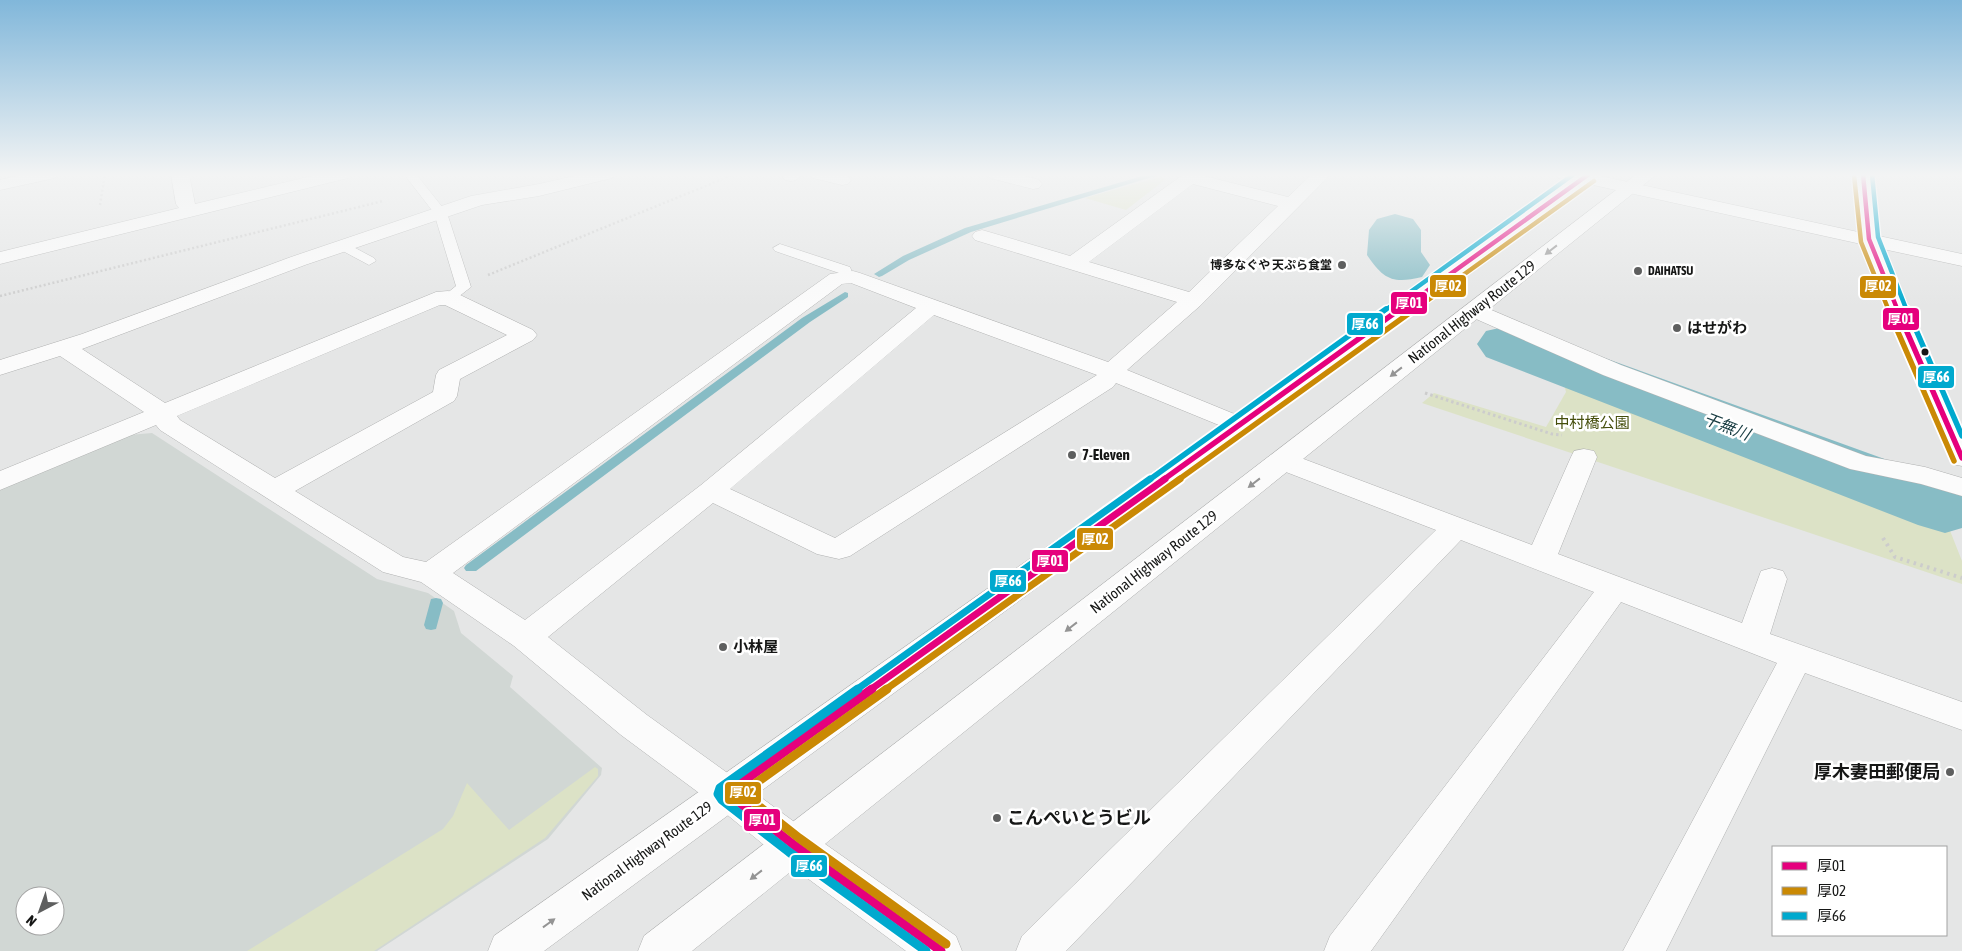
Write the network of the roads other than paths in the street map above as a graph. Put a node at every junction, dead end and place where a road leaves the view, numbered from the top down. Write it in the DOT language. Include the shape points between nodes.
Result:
graph roads {
  1 [pos="161,218"];
  2 [pos="427,218"];
  3 [pos="441,218"];
  4 [pos="1136,218"];
  5 [pos="1277,218"];
  6 [pos="1520,218"];
  7 [pos="1592,218"];
  8 [pos="1788,218"];
  9 [pos="1867,218"];
  10 [pos="982,236"];
  11 [pos="1869,239"];
  12 [pos="344,246"];
  13 [pos="780,248"];
  14 [pos="0,258"];
  15 [pos="1962,260"];
  16 [pos="369,261"];
  17 [pos="1074,264"];
  18 [pos="846,277"];
  19 [pos="456,291"];
  20 [pos="1193,300"];
  21 [pos="931,306"];
  22 [pos="1475,310"];
  23 [pos="62,348"];
  24 [pos="0,368"];
  25 [pos="1111,372"];
  26 [pos="163,413"];
  27 [pos="1240,424"];
  28 [pos="1584,457"];
  29 [pos="1962,458"];
  30 [pos="1283,461"];
  31 [pos="0,481"];
  32 [pos="1962,486"];
  33 [pos="273,491"];
  34 [pos="711,491"];
  35 [pos="1457,527"];
  36 [pos="1541,559"];
  37 [pos="431,574"];
  38 [pos="1772,579"];
  39 [pos="1615,587"];
  40 [pos="526,637"];
  41 [pos="1752,640"];
  42 [pos="1797,657"];
  43 [pos="1962,716"];
  44 [pos="727,793"];
  45 [pos="794,846"];
  46 [pos="509,951"];
  47 [pos="660,951"];
  48 [pos="941,951"];
  49 [pos="1037,951"];
  50 [pos="1345,951"];
  51 [pos="1644,951"];
  1 -- 14 [label="main road"];
  2 -- 12 [label="main road"];
  3 -- 19 [label="lane"];
  4 -- 17 [label="main road"];
  5 -- 20 [label="main road"];
  6 -- 27 [label="main road, National Highway Route 129"];
  7 -- 22 [label="main road, National Highway Route 129, one-way"];
  8 -- 11 [label="main road"];
  9 -- 11 [label="main road"];
  10 -- 17 [label="main road"];
  11 -- 15 [label="main road"];
  11 -- 29 [label="main road"];
  12 -- 16 [label="lane"];
  12 -- 23 [label="main road"];
  13 -- 18 [label="lane" via="845,270"];
  17 -- 20 [label="main road"];
  18 -- 21 [label="main road"];
  18 -- 37 [label="main road" via="837,278"];
  19 -- 26 [label="main road"];
  19 -- 33 [label="main road" via="525,335 448,375 445,396"];
  20 -- 25 [label="main road"];
  21 -- 25 [label="main road"];
  21 -- 34 [label="main road"];
  22 -- 30 [label="main road, National Highway Route 129, one-way"];
  22 -- 32 [label="main road" via="1612,370 1860,464"];
  23 -- 24 [label="main road"];
  23 -- 26 [label="main road"];
  25 -- 27 [label="main road"];
  25 -- 34 [label="main road" via="1104,382 839,548 828,547"];
  26 -- 31 [label="main road"];
  26 -- 33 [label="main road" via="169,425"];
  27 -- 44 [label="main road, National Highway Route 129"];
  28 -- 36 [label="main road"];
  30 -- 35 [label="main road"];
  30 -- 45 [label="main road, National Highway Route 129, one-way"];
  33 -- 37 [label="main road" via="394,565"];
  34 -- 40 [label="main road"];
  35 -- 36 [label="main road"];
  35 -- 49 [label="main road"];
  36 -- 39 [label="main road"];
  37 -- 40 [label="main road"];
  38 -- 41 [label="main road"];
  39 -- 41 [label="main road"];
  39 -- 50 [label="main road"];
  40 -- 44 [label="main road" via="634,726"];
  41 -- 42 [label="main road"];
  42 -- 43 [label="main road"];
  42 -- 51 [label="main road"];
  44 -- 45 [label="main road"];
  46 -- 44 [label="main road, National Highway Route 129, one-way"];
  45 -- 47 [label="main road, National Highway Route 129, one-way"];
  45 -- 48 [label="main road"];
}
